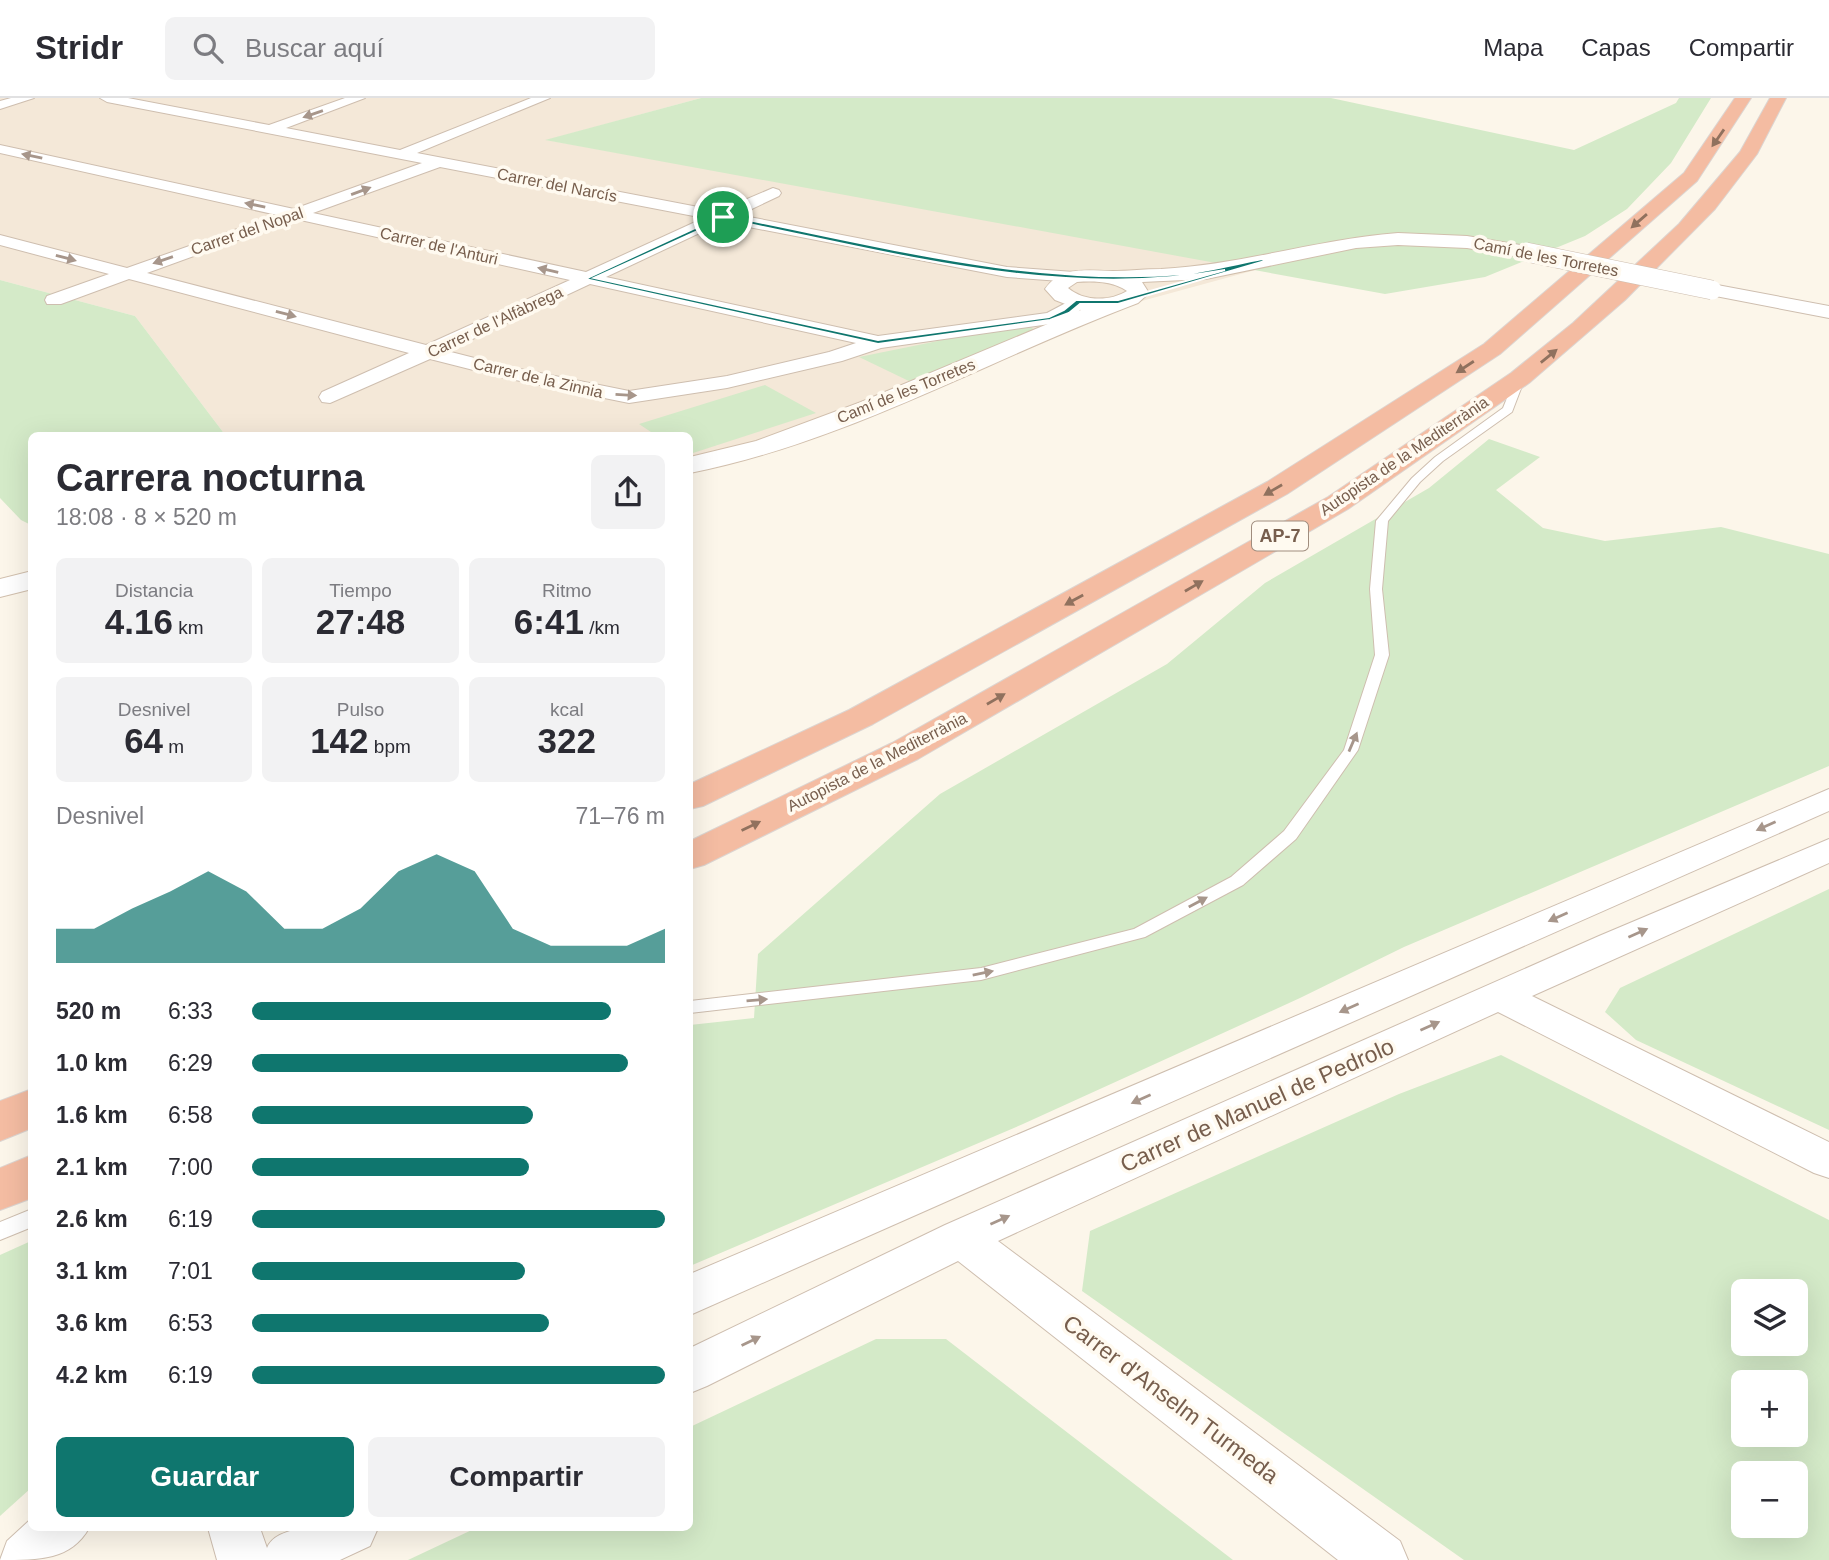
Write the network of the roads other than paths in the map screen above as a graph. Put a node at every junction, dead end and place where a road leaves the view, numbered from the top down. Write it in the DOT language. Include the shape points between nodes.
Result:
graph roads {
  1 [pos="6,98"];
  2 [pos="27,98"];
  3 [pos="107,98"];
  4 [pos="192,98"];
  5 [pos="358,98"];
  6 [pos="543,98"];
  7 [pos="1743,98"];
  8 [pos="1778,98"];
  9 [pos="0,102"];
  10 [pos="1734,106"];
  11 [pos="162,107"];
  12 [pos="267,130"];
  13 [pos="0,149"];
  14 [pos="403,154"];
  15 [pos="440,162"];
  16 [pos="773,194"];
  17 [pos="297,214"];
  18 [pos="723,217"];
  19 [pos="0,240"];
  20 [pos="1526,252"];
  21 [pos="1262,261"];
  22 [pos="127,273"];
  23 [pos="1114,277"];
  24 [pos="588,279"];
  25 [pos="1065,283"];
  26 [pos="54,300"];
  27 [pos="1126,300"];
  28 [pos="1079,302"];
  29 [pos="1829,312"];
  30 [pos="878,342"];
  31 [pos="431,352"];
  32 [pos="1520,378"];
  33 [pos="330,397"];
  34 [pos="693,464"];
  35 [pos="28,581"];
  36 [pos="0,587"];
  37 [pos="693,797"];
  38 [pos="1829,799"];
  39 [pos="1829,850"];
  40 [pos="693,855"];
  41 [pos="1499,996"];
  42 [pos="693,1007"];
  43 [pos="28,1109"];
  44 [pos="0,1122"];
  45 [pos="1829,1161"];
  46 [pos="28,1177"];
  47 [pos="0,1189"];
  48 [pos="28,1219"];
  49 [pos="0,1231"];
  50 [pos="961,1238"];
  51 [pos="693,1294"];
  52 [pos="693,1370"];
  53 [pos="58,1531"];
  54 [pos="235,1531"];
  55 [pos="345,1531"];
  56 [pos="26,1560"];
  57 [pos="244,1560"];
  58 [pos="288,1560"];
  59 [pos="1381,1560"];
  1 -- 9 [label="street"];
  2 -- 9 [label="street"];
  3 -- 11 [label="street, Carrer del Narcís"];
  4 -- 11 [label="street"];
  5 -- 12 [label="street, one-way"];
  6 -- 14 [label="street"];
  7 -- 10 [label="highway, AP-7"];
  32 -- 8 [label="highway, Autopista de la Mediterrània / AP-7, one-way" via="1548,358 1687,230 1758,139"];
  10 -- 37 [label="highway, AP-7, one-way" via="1690,177 1493,349 1276,488 861,718"];
  11 -- 12 [label="street, Carrer del Narcís"];
  12 -- 14 [label="street, Carrer del Narcís"];
  17 -- 13 [label="street, Carrer de l'Anturi, one-way"];
  14 -- 15 [label="street, Carrer del Narcís"];
  17 -- 15 [label="street, Carrer del Nopal, one-way"];
  15 -- 18 [label="street, Carrer del Narcís"];
  16 -- 18 [label="street, Carrer de l'Alfàbrega"];
  17 -- 22 [label="street, Carrer del Nopal, one-way"];
  24 -- 17 [label="street, Carrer de l'Anturi, one-way"];
  18 -- 24 [label="street, Carrer de l'Alfàbrega"];
  18 -- 25 [label="street, Carrer del Narcís"];
  19 -- 22 [label="street, Carrer de la Zinnia, one-way"];
  20 -- 21 [label="street, Camí de les Torretes" via="1467,242 1398,239 1356,242"];
  20 -- 29 [label="street, Camí de les Torretes, bridge"];
  21 -- 23 [label="street, Camí de les Torretes" via="1184,276"];
  21 -- 27 [label="street, Camí de les Torretes"];
  22 -- 26 [label="street, Carrer del Nopal"];
  22 -- 31 [label="street, Carrer de la Zinnia, one-way"];
  23 -- 25 [label="street, Camí de les Torretes"];
  23 -- 27 [label="street" via="1138,289"];
  24 -- 30 [label="street, Carrer de l'Anturi"];
  24 -- 31 [label="street, Carrer de l'Alfàbrega"];
  25 -- 28 [label="street" via="1063,296"];
  27 -- 28 [label="street"];
  27 -- 34 [label="street, Camí de les Torretes" via="765,447"];
  28 -- 30 [label="street, Carrer de la Zinnia" via="1050,318"];
  31 -- 30 [label="street, Carrer de la Zinnia, one-way" via="629,397 727,382"];
  31 -- 33 [label="street, Carrer de l'Alfàbrega"];
  40 -- 32 [label="highway, Autopista de la Mediterrània / AP-7, one-way" via="905,751 1326,510"];
  42 -- 32 [label="lane, one-way" via="981,974 1139,933 1237,881 1290,835 1351,750 1382,655 1376,589 1382,522 1439,459 1508,410"];
  35 -- 36 [label="street"];
  38 -- 51 [label="street, one-way"];
  41 -- 39 [label="street, Carrer de Manuel de Pedrolo, one-way"];
  41 -- 45 [label="street"];
  50 -- 41 [label="street, Carrer de Manuel de Pedrolo, one-way"];
  43 -- 44 [label="highway"];
  46 -- 47 [label="highway"];
  48 -- 49 [label="lane"];
  52 -- 50 [label="street, Carrer de Manuel de Pedrolo, one-way"];
  50 -- 59 [label="street, Carrer d'Anselm Turmeda"];
  53 -- 56 [label="street"];
  54 -- 57 [label="street"];
  55 -- 58 [label="street"];
}
